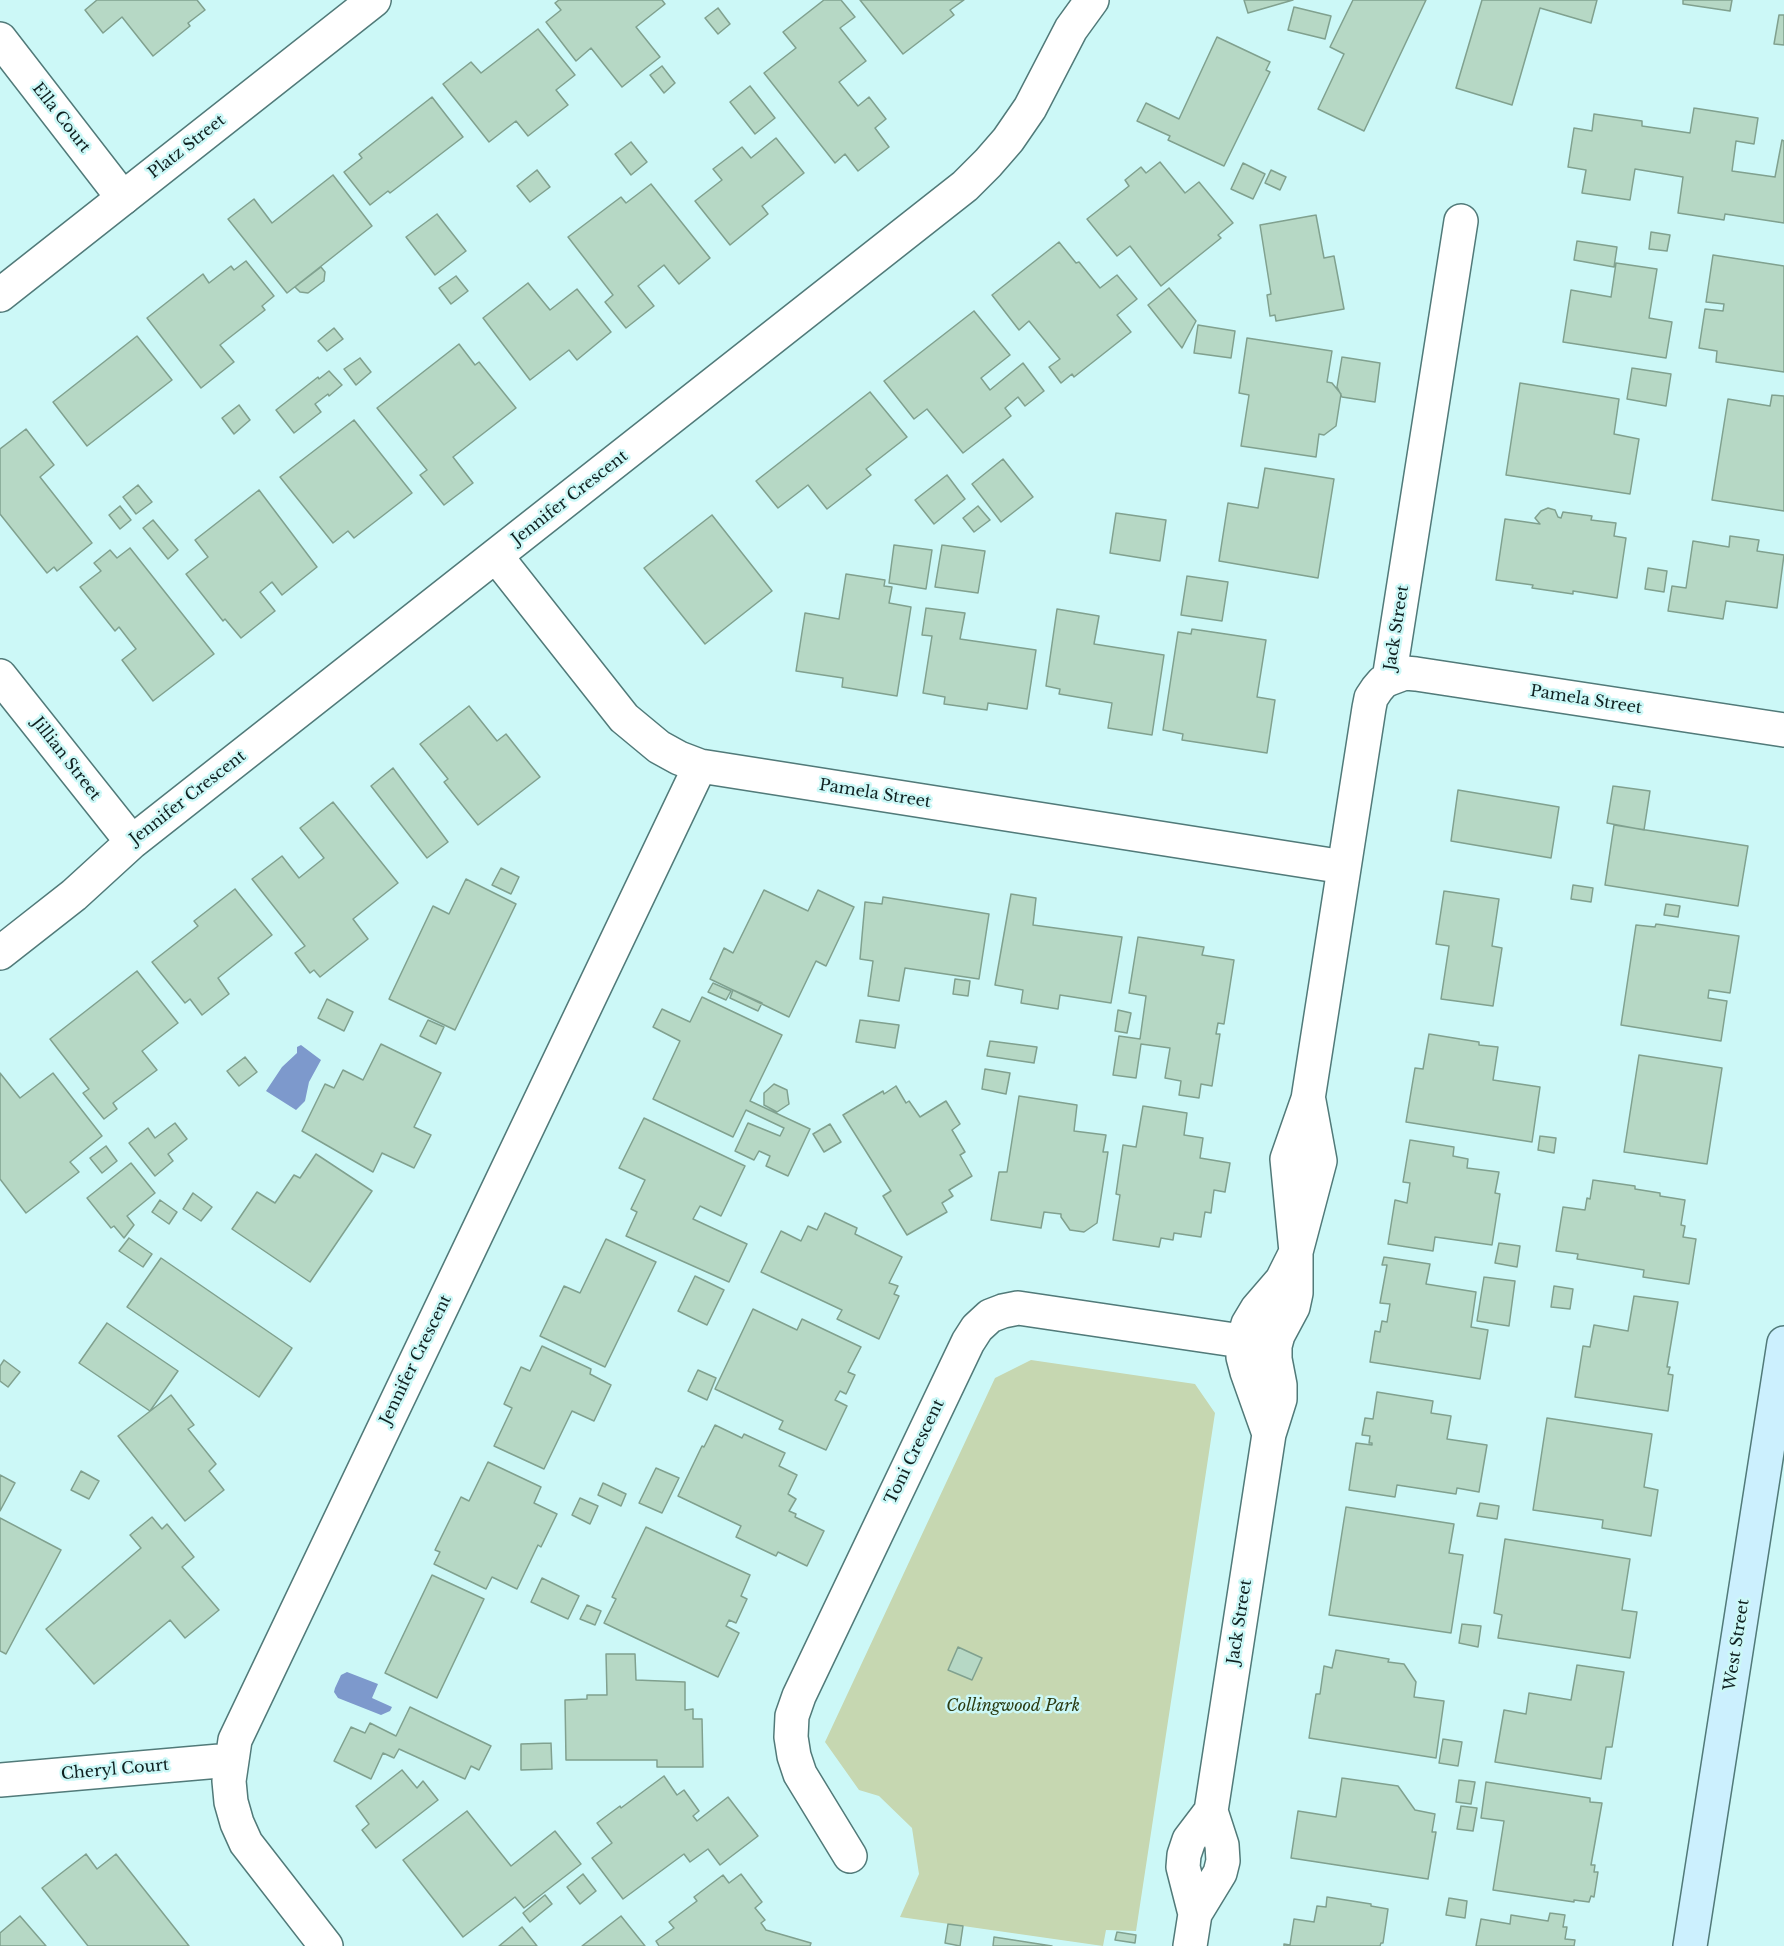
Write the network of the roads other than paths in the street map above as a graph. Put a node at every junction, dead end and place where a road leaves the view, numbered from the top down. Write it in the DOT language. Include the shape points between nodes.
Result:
graph roads {
  1 [pos="374,0"];
  2 [pos="1092,0"];
  3 [pos="0,39"];
  4 [pos="123,198"];
  5 [pos="1461,221"];
  6 [pos="0,295"];
  7 [pos="496,556"];
  8 [pos="0,676"];
  9 [pos="1389,679"];
  10 [pos="1784,730"];
  11 [pos="700,766"];
  12 [pos="132,842"];
  13 [pos="1344,867"];
  14 [pos="0,953"];
  15 [pos="1296,1252"];
  16 [pos="1244,1341"];
  17 [pos="1784,1343"];
  18 [pos="1275,1346"];
  19 [pos="1269,1434"];
  20 [pos="231,1760"];
  21 [pos="0,1780"];
  22 [pos="850,1856"];
  23 [pos="326,1946"];
  24 [pos="1190,1946"];
  25 [pos="1690,1946"];
  1 -- 4 [label="street, Platz Street"];
  2 -- 7 [label="street, Jennifer Crescent" via="1071,29 1030,108 965,186"];
  3 -- 4 [label="street, Ella Court"];
  4 -- 6 [label="street, Platz Street"];
  5 -- 9 [label="street, Jack Street"];
  7 -- 11 [label="street, Pamela Street" via="624,718 659,747"];
  7 -- 12 [label="street, Jennifer Crescent"];
  8 -- 12 [label="street, Jillian Street"];
  9 -- 10 [label="street, Pamela Street" via="1416,674"];
  9 -- 13 [label="street, Jack Street" via="1371,698"];
  11 -- 13 [label="street, Pamela Street"];
  11 -- 20 [label="street, Jennifer Crescent" via="243,1721"];
  12 -- 14 [label="street, Jennifer Crescent" via="74,895"];
  13 -- 15 [label="street, Jack Street" via="1308,1099 1287,1158"];
  15 -- 16 [label="street, Jack Street" via="1282,1280 1248,1324"];
  15 -- 18 [label="street, Jack Street" via="1296,1293"];
  16 -- 18 [label="street, Toni Crescent"];
  16 -- 19 [label="street, Jack Street" via="1247,1371"];
  16 -- 22 [label="street, Toni Crescent" via="1018,1308 990,1316 977,1328 792,1716 791,1737 801,1774"];
  17 -- 25 [label="main road, West Street"];
  18 -- 19 [label="street, Jack Street" via="1280,1399"];
  19 -- 24 [label="street, Jack Street" via="1210,1811 1222,1845 1223,1861 1195,1914"];
  20 -- 21 [label="street, Cheryl Court"];
  20 -- 23 [label="street, Jennifer Crescent" via="231,1802 246,1843"];
}
